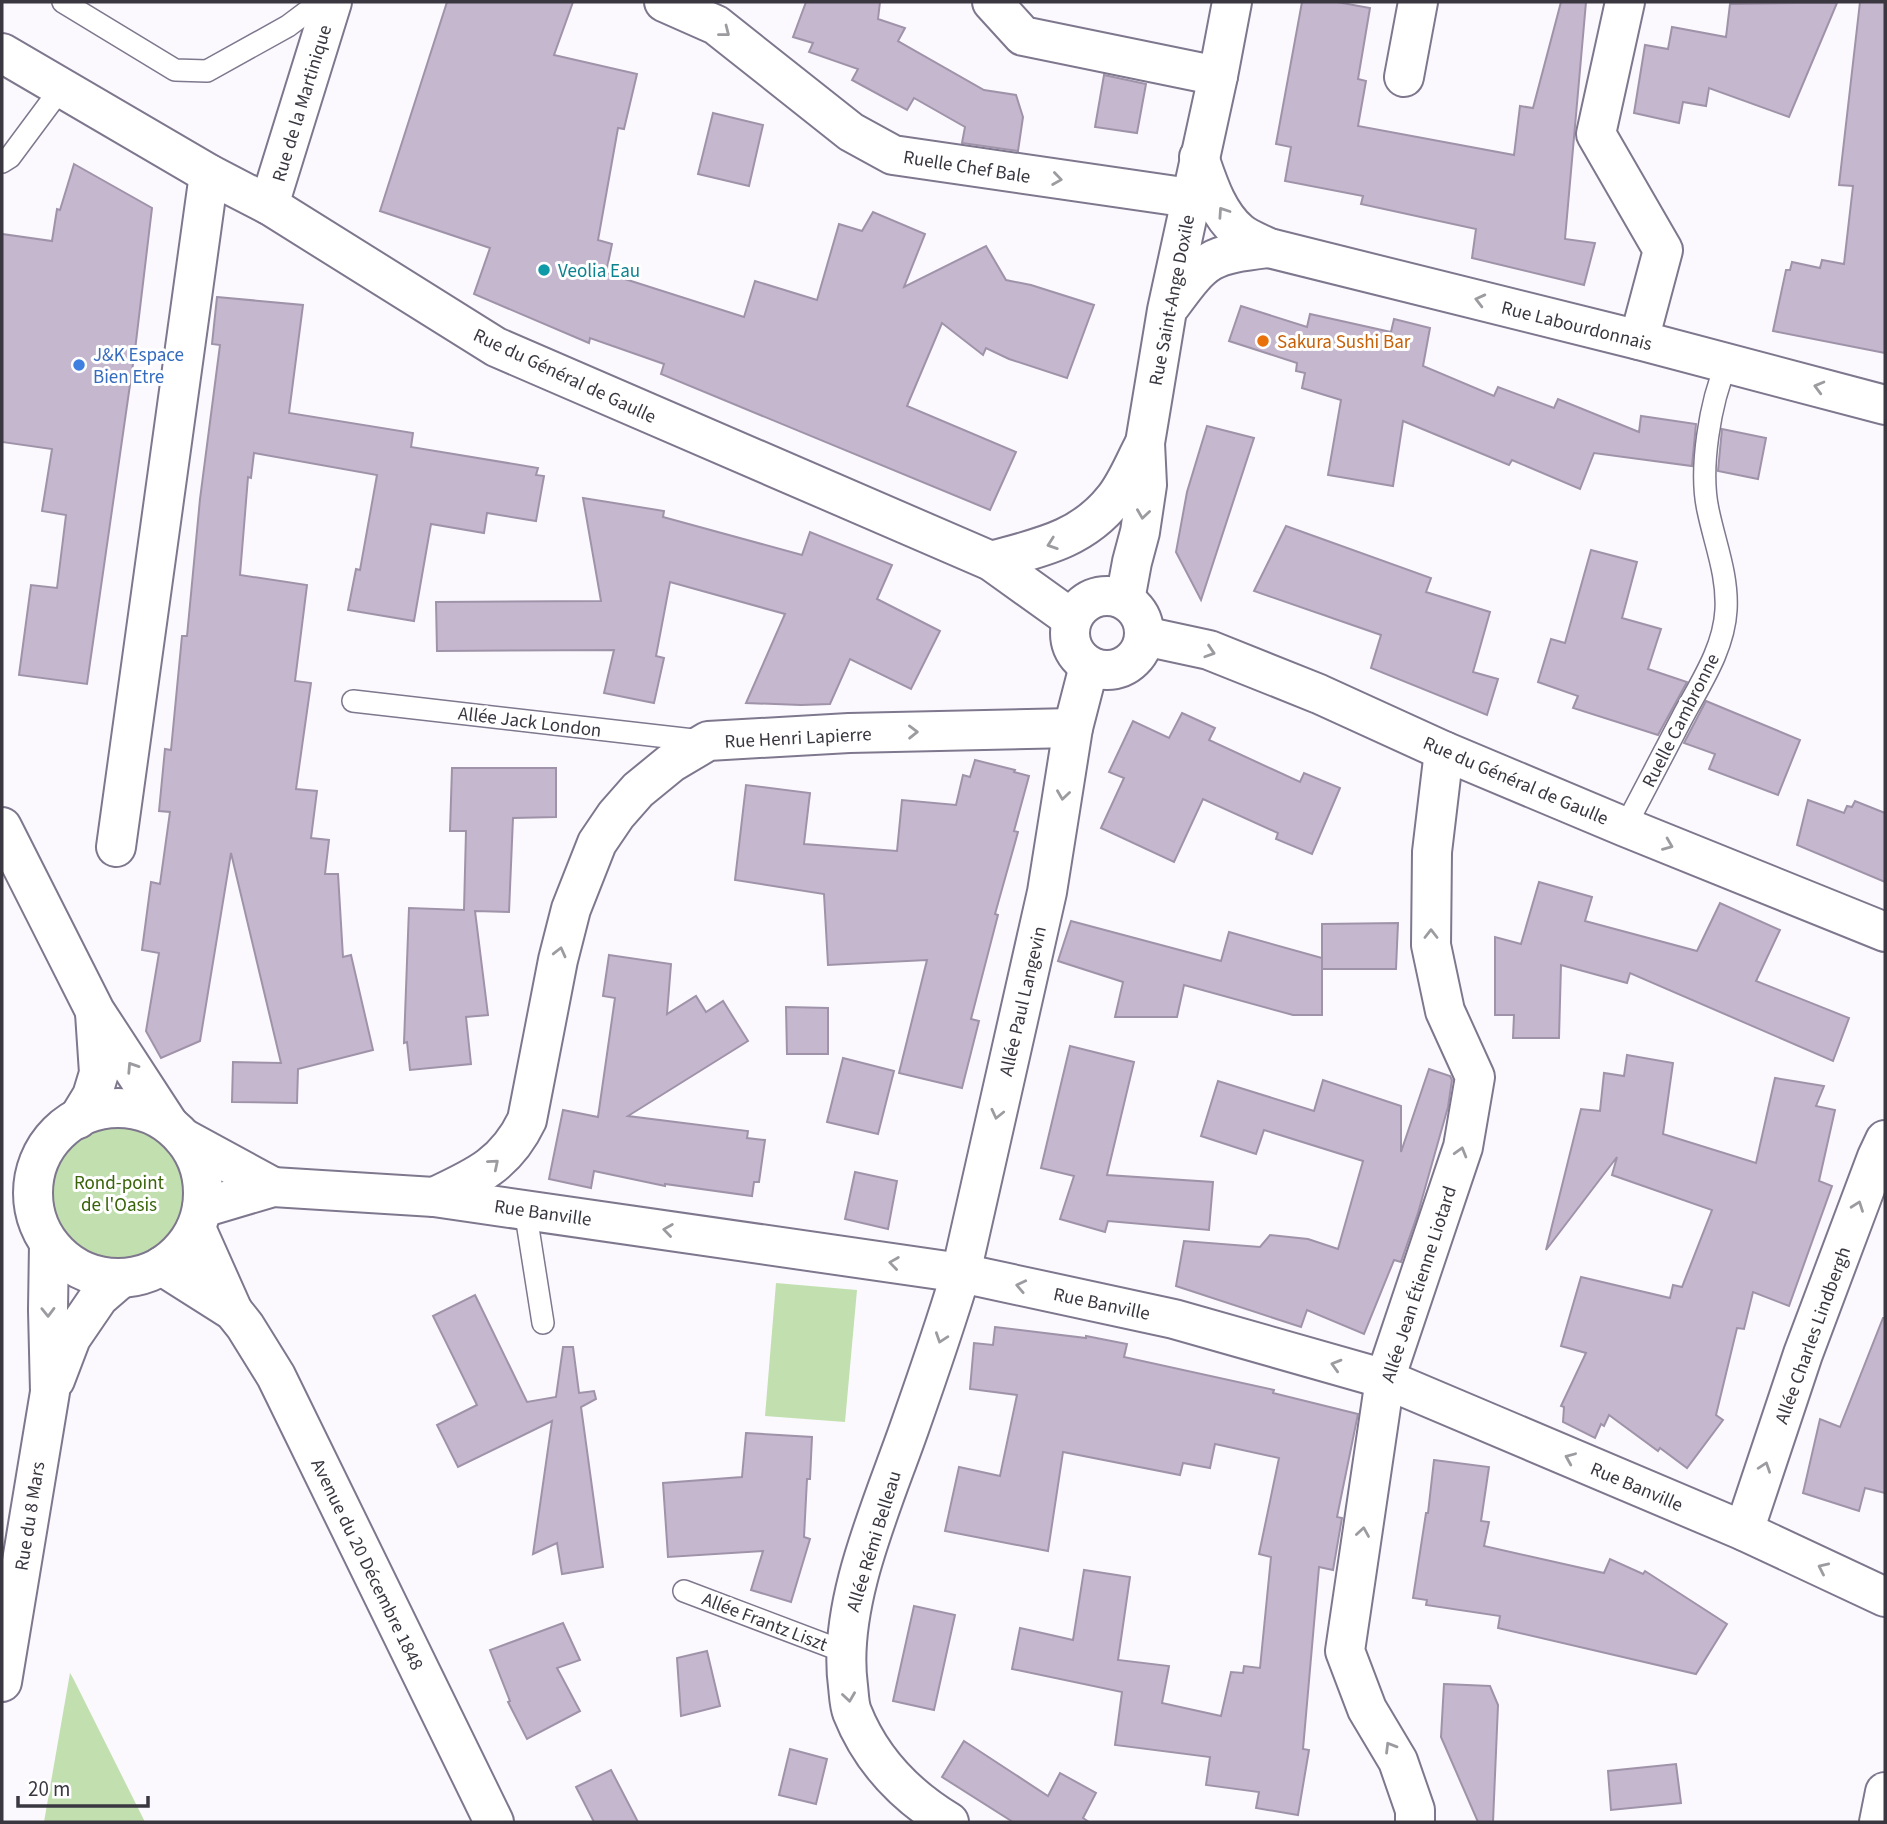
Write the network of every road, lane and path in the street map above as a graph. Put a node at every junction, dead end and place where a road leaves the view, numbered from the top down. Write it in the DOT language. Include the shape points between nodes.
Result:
graph roads {
  1 [pos="63,2"];
  2 [pos="320,2"];
  3 [pos="332,2"];
  4 [pos="664,2"];
  5 [pos="992,2"];
  6 [pos="1232,2"];
  7 [pos="1418,2"];
  8 [pos="1625,2"];
  9 [pos="2,53"];
  10 [pos="1218,76"];
  11 [pos="1405,77"];
  12 [pos="62,87"];
  13 [pos="1199,157"];
  14 [pos="2,162"];
  15 [pos="209,174"];
  16 [pos="1190,198"];
  17 [pos="269,205"];
  18 [pos="1269,248"];
  19 [pos="1167,310"];
  20 [pos="1639,340"];
  21 [pos="1727,363"];
  22 [pos="1885,405"];
  23 [pos="1145,443"];
  24 [pos="992,561"];
  25 [pos="1125,600"];
  26 [pos="1072,619"];
  27 [pos="1144,636"];
  28 [pos="1089,666"];
  29 [pos="353,701"];
  30 [pos="1073,728"];
  31 [pos="708,741"];
  32 [pos="1444,751"];
  33 [pos="2,827"];
  34 [pos="1625,827"];
  35 [pos="116,847"];
  36 [pos="1885,932"];
  37 [pos="95,1011"];
  38 [pos="78,1119"];
  39 [pos="176,1130"];
  40 [pos="1885,1140"];
  41 [pos="273,1187"];
  42 [pos="434,1197"];
  43 [pos="525,1209"];
  44 [pos="199,1218"];
  45 [pos="49,1244"];
  46 [pos="162,1266"];
  47 [pos="961,1273"];
  48 [pos="121,1278"];
  49 [pos="233,1311"];
  50 [pos="543,1323"];
  51 [pos="1385,1380"];
  52 [pos="50,1392"];
  53 [pos="1744,1531"];
  54 [pos="684,1591"];
  55 [pos="1885,1597"];
  56 [pos="845,1652"];
  57 [pos="2,1682"];
  58 [pos="1885,1792"];
  59 [pos="1415,1816"];
  60 [pos="494,1822"];
  61 [pos="949,1822"];
  62 [pos="1879,1822"];
  1 -- 2 [label="lane" via="175,70 207,71 288,26"];
  3 -- 17 [label="street, Rue de la Martinique"];
  4 -- 16 [label="street, Ruelle Chef Bale, one-way" via="716,24 851,132 893,155"];
  5 -- 10 [label="street" via="1023,36"];
  6 -- 10 [label="street, Rue Saint-Ange Doxile"];
  7 -- 11 [label="street"];
  8 -- 20 [label="street" via="1596,134 1663,250"];
  9 -- 12 [label="street, Rue du Général de Gaulle"];
  10 -- 13 [label="street, Rue Saint-Ange Doxile"];
  12 -- 14 [label="lane"];
  12 -- 15 [label="street, Rue du Général de Gaulle"];
  13 -- 16 [label="street, Rue Saint-Ange Doxile"];
  18 -- 13 [label="street, one-way" via="1239,233 1224,214"];
  15 -- 17 [label="street, Rue du Général de Gaulle"];
  15 -- 35 [label="street"];
  16 -- 19 [label="street, Rue Saint-Ange Doxile"];
  17 -- 24 [label="street, Rue du Général de Gaulle" via="496,346"];
  18 -- 19 [label="street" via="1211,259"];
  20 -- 18 [label="street, Rue Labourdonnais, one-way"];
  19 -- 23 [label="street, Rue Saint-Ange Doxile"];
  20 -- 21 [label="street, Rue Labourdonnais"];
  22 -- 21 [label="street, Rue Labourdonnais, one-way"];
  21 -- 34 [label="lane, Ruelle Cambronne" via="1719,381 1704,482 1725,581 1726,611 1716,654"];
  23 -- 24 [label="street, one-way" via="1115,498 1096,519 1065,540"];
  23 -- 25 [label="street, Rue Saint-Ange Doxile, one-way" via="1147,485"];
  24 -- 26 [label="street, Rue du Général de Gaulle"];
  25 -- 26 [label="street" via="1095,598 1081,606"];
  25 -- 27 [label="street" via="1143,622"];
  26 -- 28 [label="street" via="1071,643"];
  27 -- 28 [label="street" via="1140,650 1118,669"];
  27 -- 32 [label="street, Rue du Général de Gaulle, one-way" via="1209,650"];
  28 -- 30 [label="street, Allée Paul Langevin"];
  29 -- 31 [label="lane, Allée Jack London"];
  31 -- 30 [label="street, Rue Henri Lapierre, one-way"];
  30 -- 47 [label="street, Allée Paul Langevin, one-way" via="1047,892"];
  42 -- 31 [label="street, Rue Henri Lapierre, one-way" via="490,1168 518,1139 527,1120 571,909 597,844 638,790"];
  32 -- 34 [label="street, Rue du Général de Gaulle"];
  51 -- 32 [label="street, Allée Jean Étienne Liotard, one-way" via="1464,1147 1475,1077 1446,1012 1431,945 1432,852"];
  33 -- 37 [label="street"];
  34 -- 36 [label="street, Rue du Général de Gaulle, one-way"];
  37 -- 38 [label="street" via="99,1073"];
  39 -- 37 [label="street, one-way"];
  38 -- 39 [label="street" via="102,1110 127,1108 150,1114"];
  38 -- 45 [label="street" via="57,1134 41,1156 34,1181 34,1208"];
  39 -- 41 [label="street, Rue Banville"];
  39 -- 44 [label="street" via="197,1159 204,1183"];
  53 -- 40 [label="street, Allée Charles Lindbergh, one-way" via="1803,1354"];
  41 -- 42 [label="street, Rue Banville"];
  41 -- 44 [label="street, Rue Banville"];
  42 -- 43 [label="street, Rue Banville"];
  47 -- 43 [label="street, Rue Banville, one-way"];
  43 -- 50 [label="lane"];
  44 -- 46 [label="street" via="182,1250"];
  44 -- 49 [label="street, Avenue du 20 Décembre 1848"];
  45 -- 48 [label="street" via="80,1270"];
  45 -- 52 [label="street, Rue du 8 Mars, one-way"];
  46 -- 48 [label="street"];
  46 -- 49 [label="street, Avenue du 20 Décembre 1848"];
  51 -- 47 [label="street, Rue Banville, one-way" via="1174,1319"];
  47 -- 56 [label="street, Allée Rémi Belleau, one-way" via="868,1545"];
  48 -- 52 [label="street, Rue du 8 Mars" via="99,1297 71,1338"];
  49 -- 60 [label="street, Avenue du 20 Décembre 1848" via="276,1376"];
  53 -- 51 [label="street, Rue Banville, one-way"];
  59 -- 51 [label="street, Allée Jean Étienne Liotard, one-way" via="1398,1761 1367,1709 1345,1651"];
  52 -- 57 [label="street, Rue du 8 Mars"];
  55 -- 53 [label="street, Rue Banville, one-way"];
  54 -- 56 [label="lane, Allée Frantz Liszt"];
  56 -- 61 [label="street, Allée Rémi Belleau, one-way" via="851,1711 870,1745 892,1778"];
  58 -- 62 [label="street"];
}
